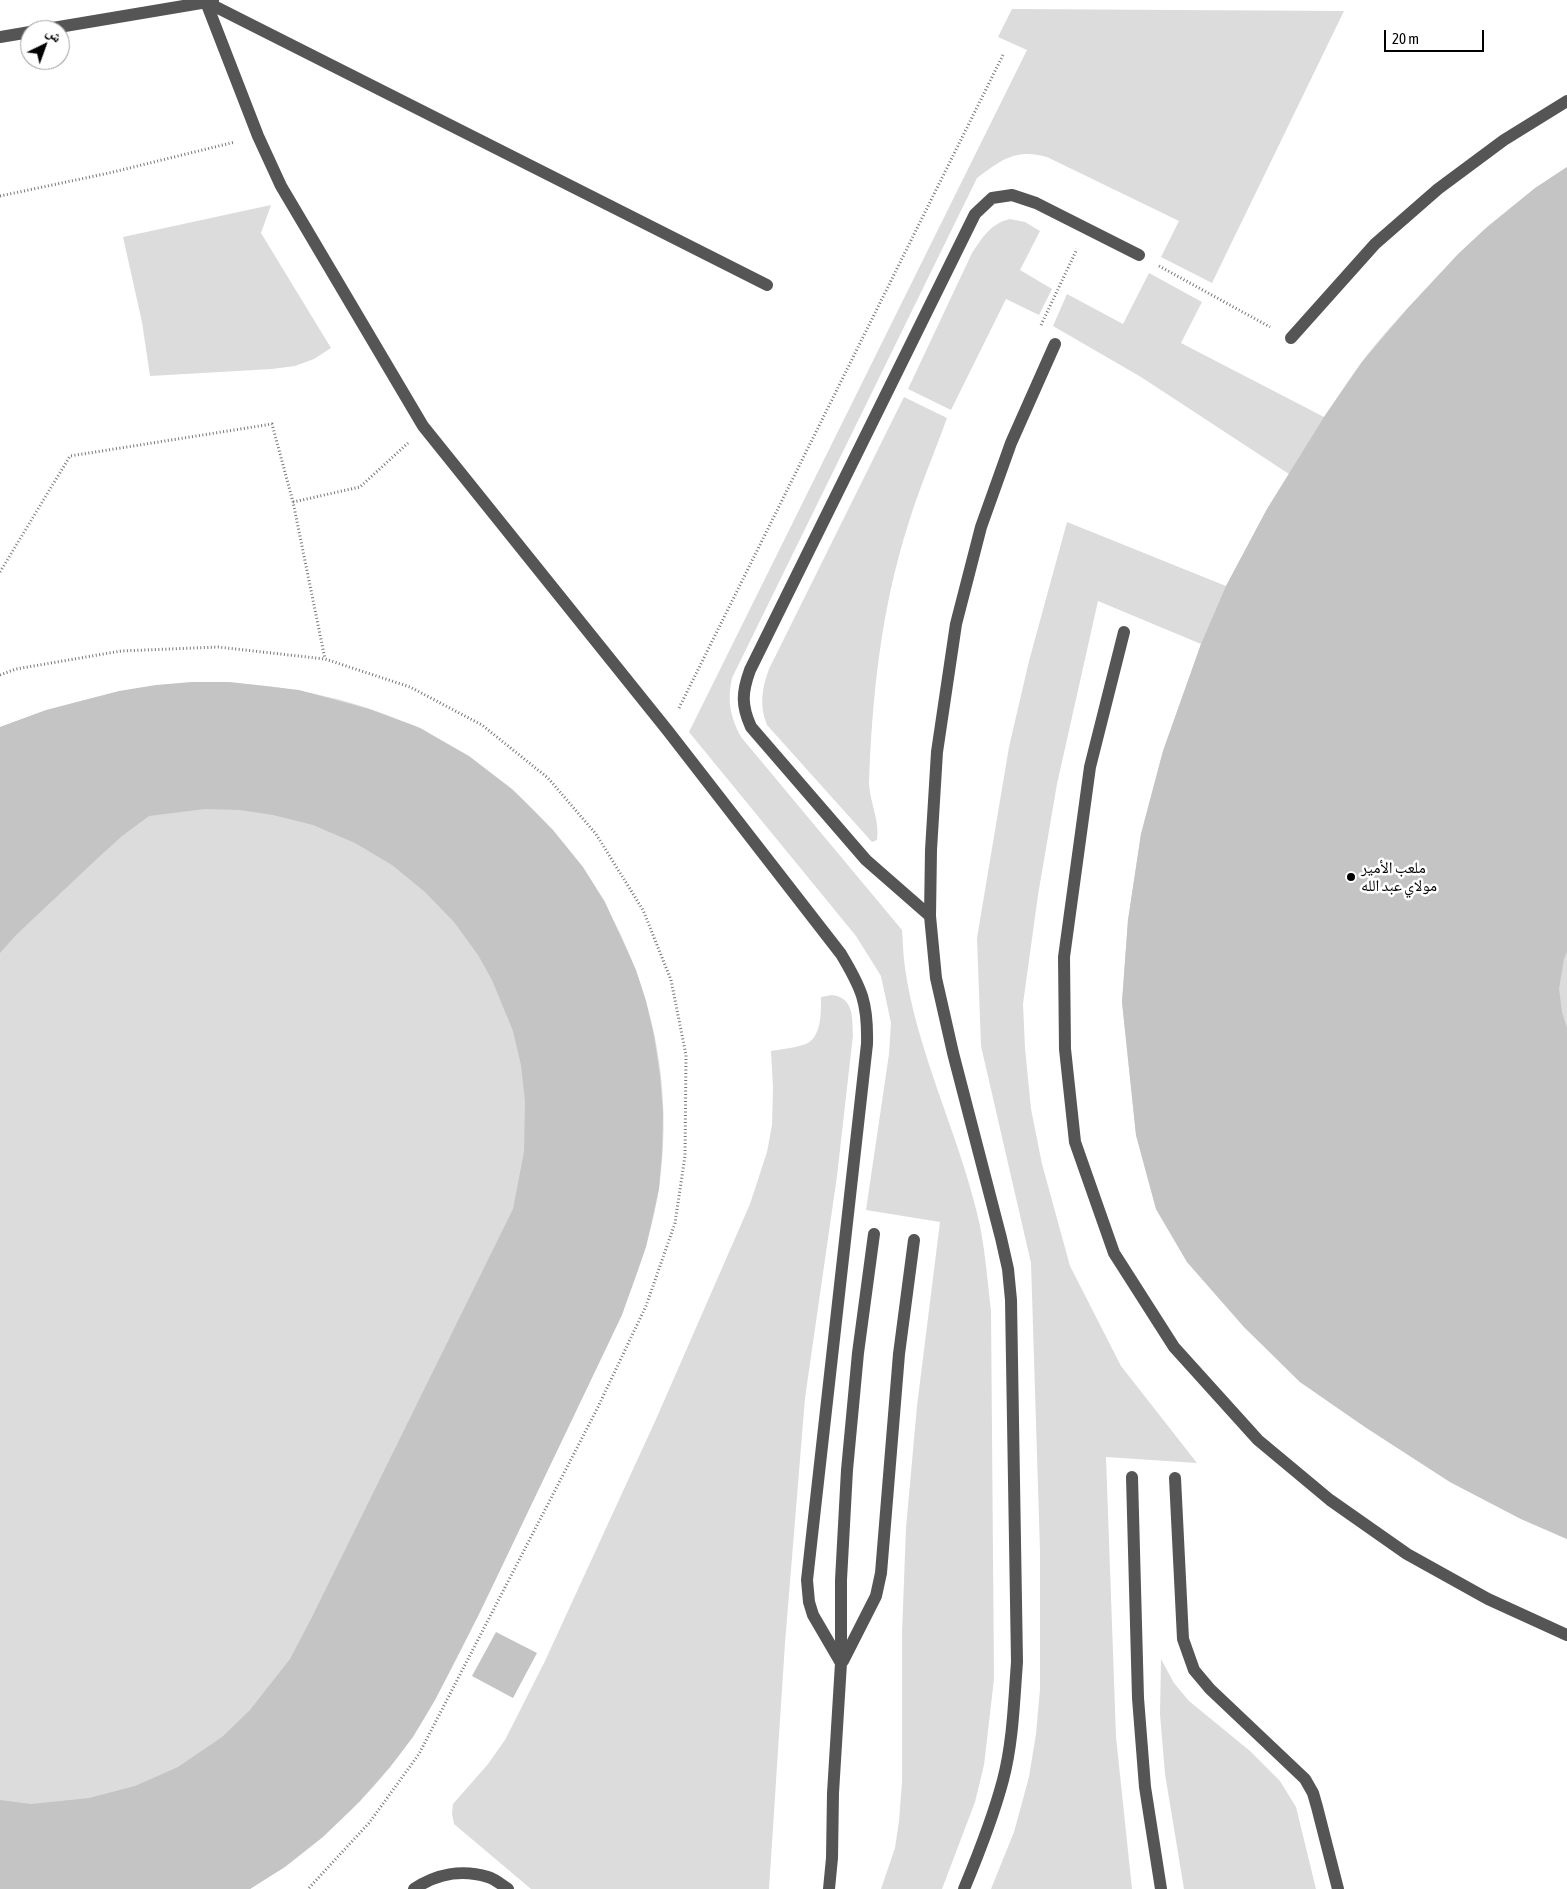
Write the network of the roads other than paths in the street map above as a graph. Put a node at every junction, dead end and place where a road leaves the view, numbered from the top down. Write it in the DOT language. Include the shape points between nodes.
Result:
graph roads {
  1 [pos="212,1"];
  2 [pos="70,25"];
  3 [pos="20,34"];
  4 [pos="0,37"];
  5 [pos="1567,101"];
  6 [pos="1139,255"];
  7 [pos="766,285"];
  8 [pos="1291,338"];
  9 [pos="1055,344"];
  10 [pos="1124,632"];
  11 [pos="930,916"];
  12 [pos="874,1234"];
  13 [pos="914,1240"];
  14 [pos="1132,1477"];
  15 [pos="1175,1478"];
  16 [pos="1567,1635"];
  17 [pos="842,1663"];
  18 [pos="414,1889"];
  19 [pos="508,1889"];
  20 [pos="829,1889"];
  21 [pos="964,1889"];
  22 [pos="1161,1889"];
  23 [pos="1338,1889"];
  1 -- 2 [label="lane"];
  1 -- 7 [label="lane"];
  1 -- 17 [label="lane" via="258,136 281,186 423,426 668,731 841,954 864,1000 868,1020 867,1044 807,1580 813,1615"];
  3 -- 4 [label="lane"];
  5 -- 8 [label="lane" via="1504,140 1438,189 1375,244"];
  6 -- 11 [label="lane" via="1036,203 1012,195 992,198 975,214 744,686 744,712 751,727 866,860"];
  9 -- 11 [label="lane" via="1011,443 981,527 956,624 937,752"];
  10 -- 16 [label="lane" via="1090,767 1064,957 1065,1049 1075,1142 1114,1253 1174,1347 1258,1440 1330,1500 1407,1554 1488,1599"];
  11 -- 21 [label="lane" via="936,978 1001,1238 1011,1300 1017,1662 1014,1706 1003,1779 986,1835"];
  12 -- 17 [label="lane" via="847,1470"];
  13 -- 17 [label="lane" via="899,1354 880,1573 876,1596"];
  14 -- 22 [label="lane" via="1138,1698 1145,1787"];
  15 -- 23 [label="lane" via="1183,1639 1187,1653 1194,1670 1210,1689 1305,1779 1317,1807"];
  17 -- 20 [label="lane"];
  18 -- 19 [label="lane" via="424,1882 459,1873 489,1878"];
}
